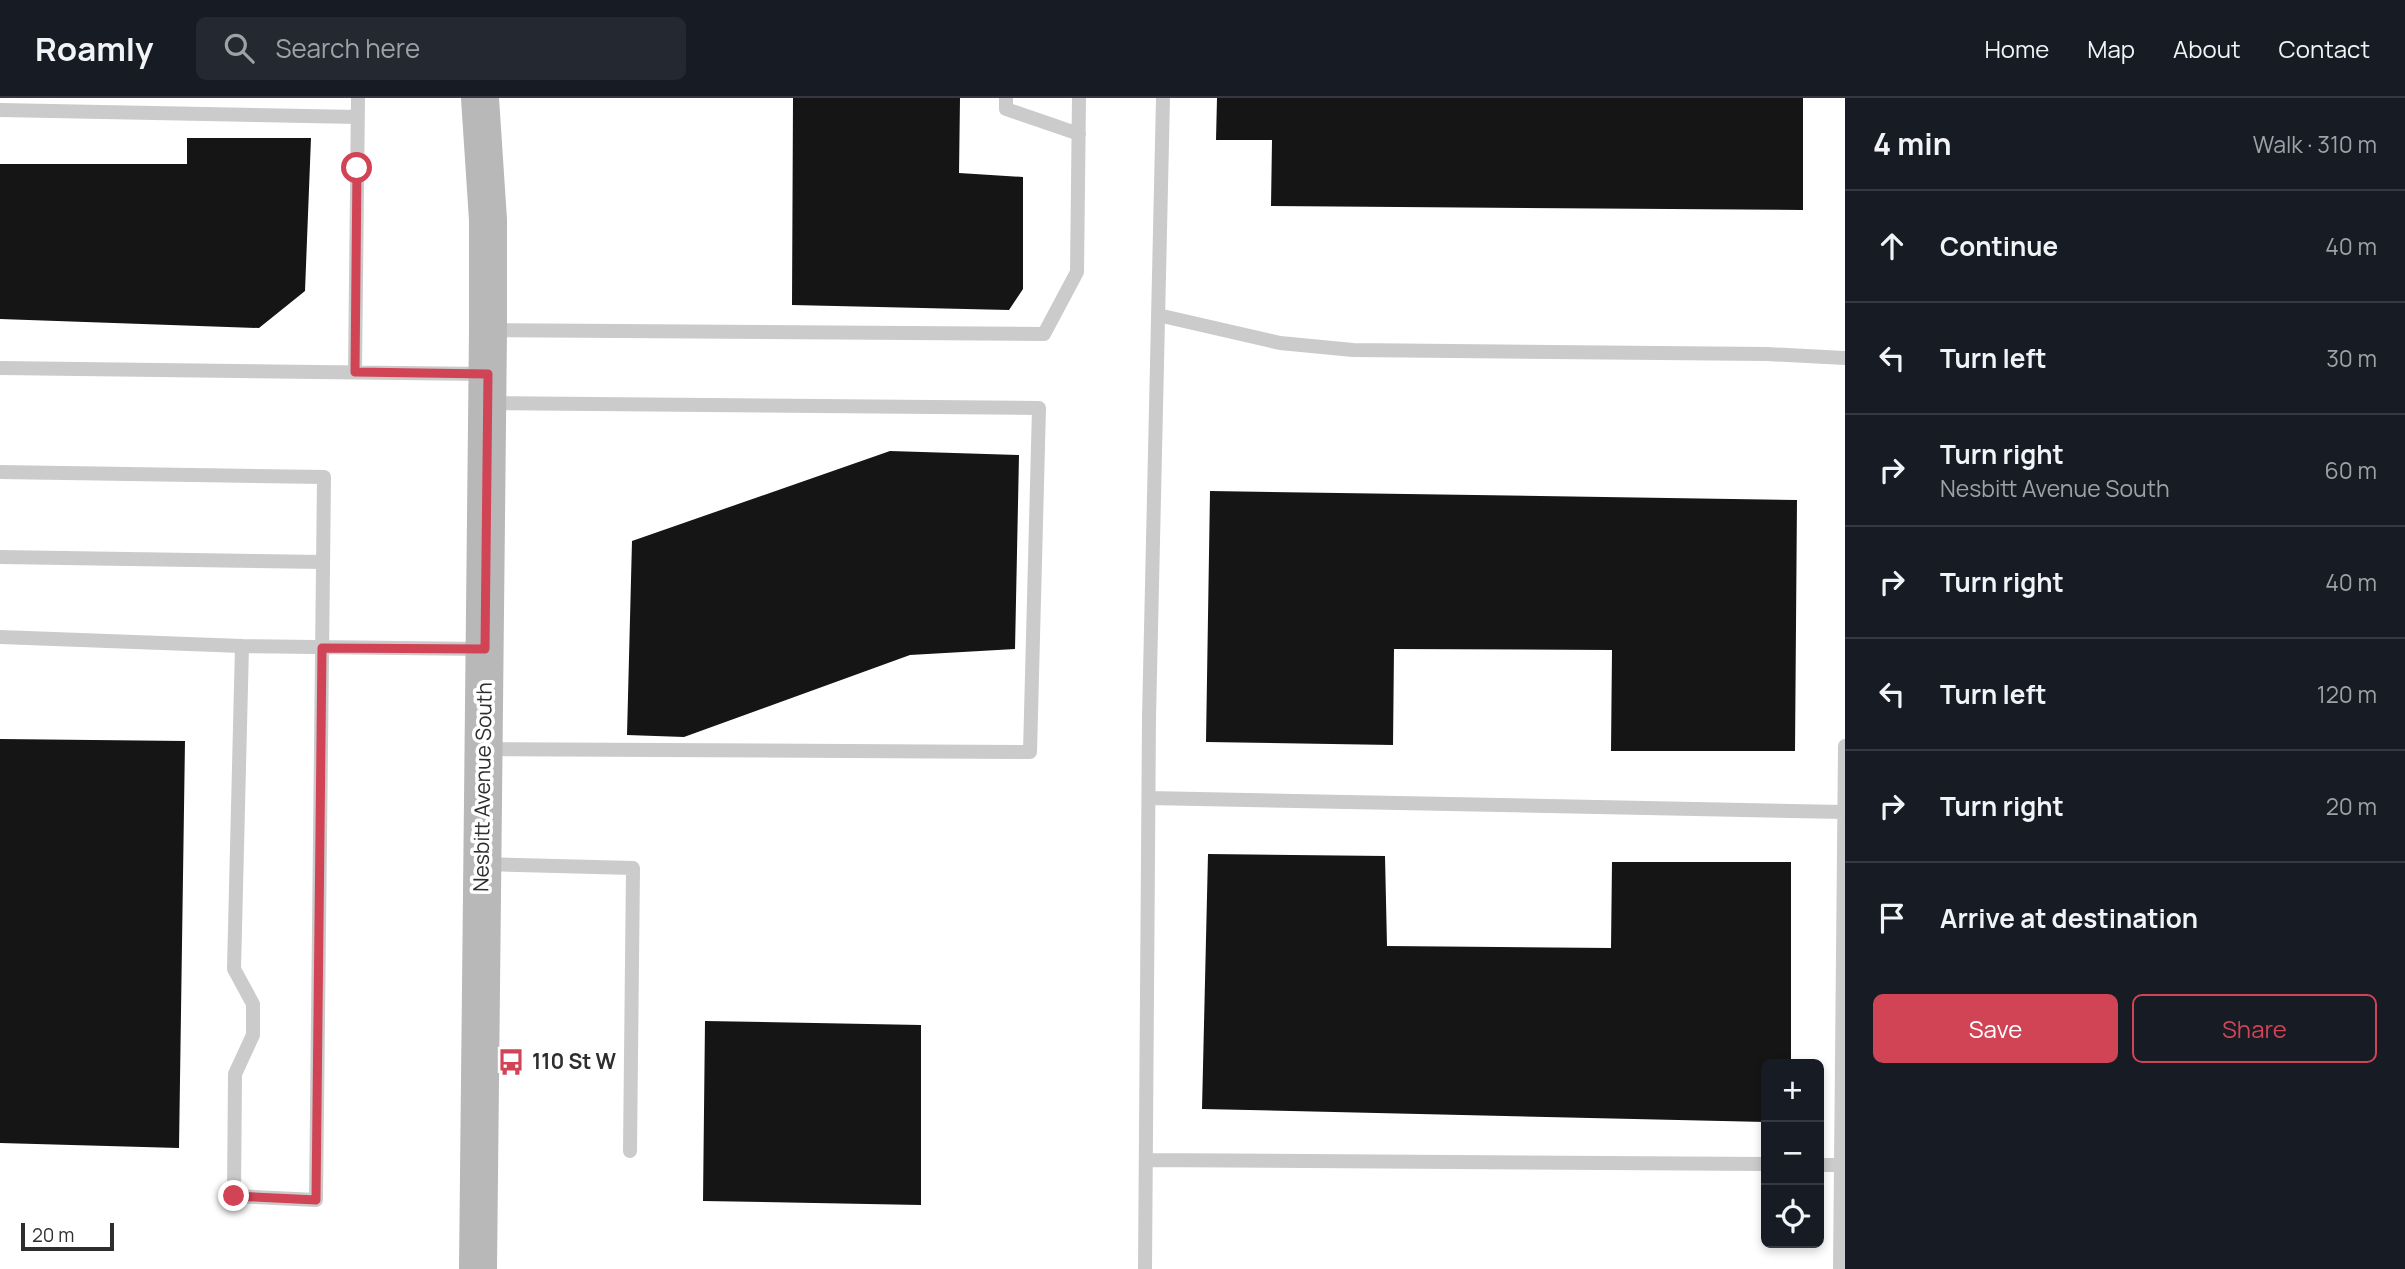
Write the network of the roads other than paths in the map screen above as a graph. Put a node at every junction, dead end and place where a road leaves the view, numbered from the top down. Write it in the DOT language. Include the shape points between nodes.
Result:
graph roads {
  1 [pos="358,98"];
  2 [pos="480,98"];
  3 [pos="496,98"];
  4 [pos="1006,98"];
  5 [pos="1079,98"];
  6 [pos="1163,98"];
  7 [pos="0,110"];
  8 [pos="358,117"];
  9 [pos="1079,134"];
  10 [pos="488,220"];
  11 [pos="1158,315"];
  12 [pos="488,330"];
  13 [pos="1845,358"];
  14 [pos="0,368"];
  15 [pos="355,372"];
  16 [pos="488,388"];
  17 [pos="0,472"];
  18 [pos="0,557"];
  19 [pos="323,562"];
  20 [pos="0,637"];
  21 [pos="242,646"];
  22 [pos="322,648"];
  23 [pos="485,649"];
  24 [pos="1845,746"];
  25 [pos="483,749"];
  26 [pos="1149,798"];
  27 [pos="1844,811"];
  28 [pos="482,864"];
  29 [pos="630,1152"];
  30 [pos="1146,1160"];
  31 [pos="1761,1164"];
  32 [pos="1824,1165"];
  33 [pos="1840,1165"];
  34 [pos="478,1269"];
  35 [pos="1145,1269"];
  36 [pos="1840,1269"];
  1 -- 8 [label="lane"];
  2 -- 10 [label="street, Nesbitt Avenue South"];
  3 -- 10 [label="street, Nesbitt Avenue South"];
  4 -- 9 [label="lane" via="1006,109"];
  5 -- 9 [label="lane"];
  6 -- 11 [label="lane"];
  7 -- 8 [label="lane"];
  8 -- 15 [label="lane"];
  9 -- 12 [label="lane" via="1077,272 1044,334"];
  10 -- 12 [label="street, Nesbitt Avenue South"];
  11 -- 13 [label="lane" via="1280,343 1353,350"];
  11 -- 26 [label="lane"];
  12 -- 16 [label="street, Nesbitt Avenue South"];
  14 -- 15 [label="lane"];
  15 -- 16 [label="lane"];
  16 -- 23 [label="street, Nesbitt Avenue South"];
  16 -- 25 [label="lane" via="1039,408 1030,752"];
  17 -- 19 [label="lane" via="324,477"];
  18 -- 19 [label="lane"];
  19 -- 22 [label="lane"];
  20 -- 21 [label="lane"];
  21 -- 22 [label="lane"];
  21 -- 22 [label="lane" via="234,969 253,1004 253,1035 235,1074 234,1196 316,1200"];
  22 -- 23 [label="lane"];
  23 -- 25 [label="street, Nesbitt Avenue South"];
  24 -- 27 [label="lane"];
  25 -- 28 [label="street, Nesbitt Avenue South"];
  26 -- 27 [label="lane"];
  26 -- 30 [label="lane"];
  27 -- 33 [label="lane"];
  28 -- 29 [label="lane" via="633,868"];
  28 -- 34 [label="street, Nesbitt Avenue South"];
  30 -- 31 [label="lane"];
  30 -- 35 [label="lane"];
  32 -- 33 [label="lane"];
  33 -- 36 [label="lane"];
}
